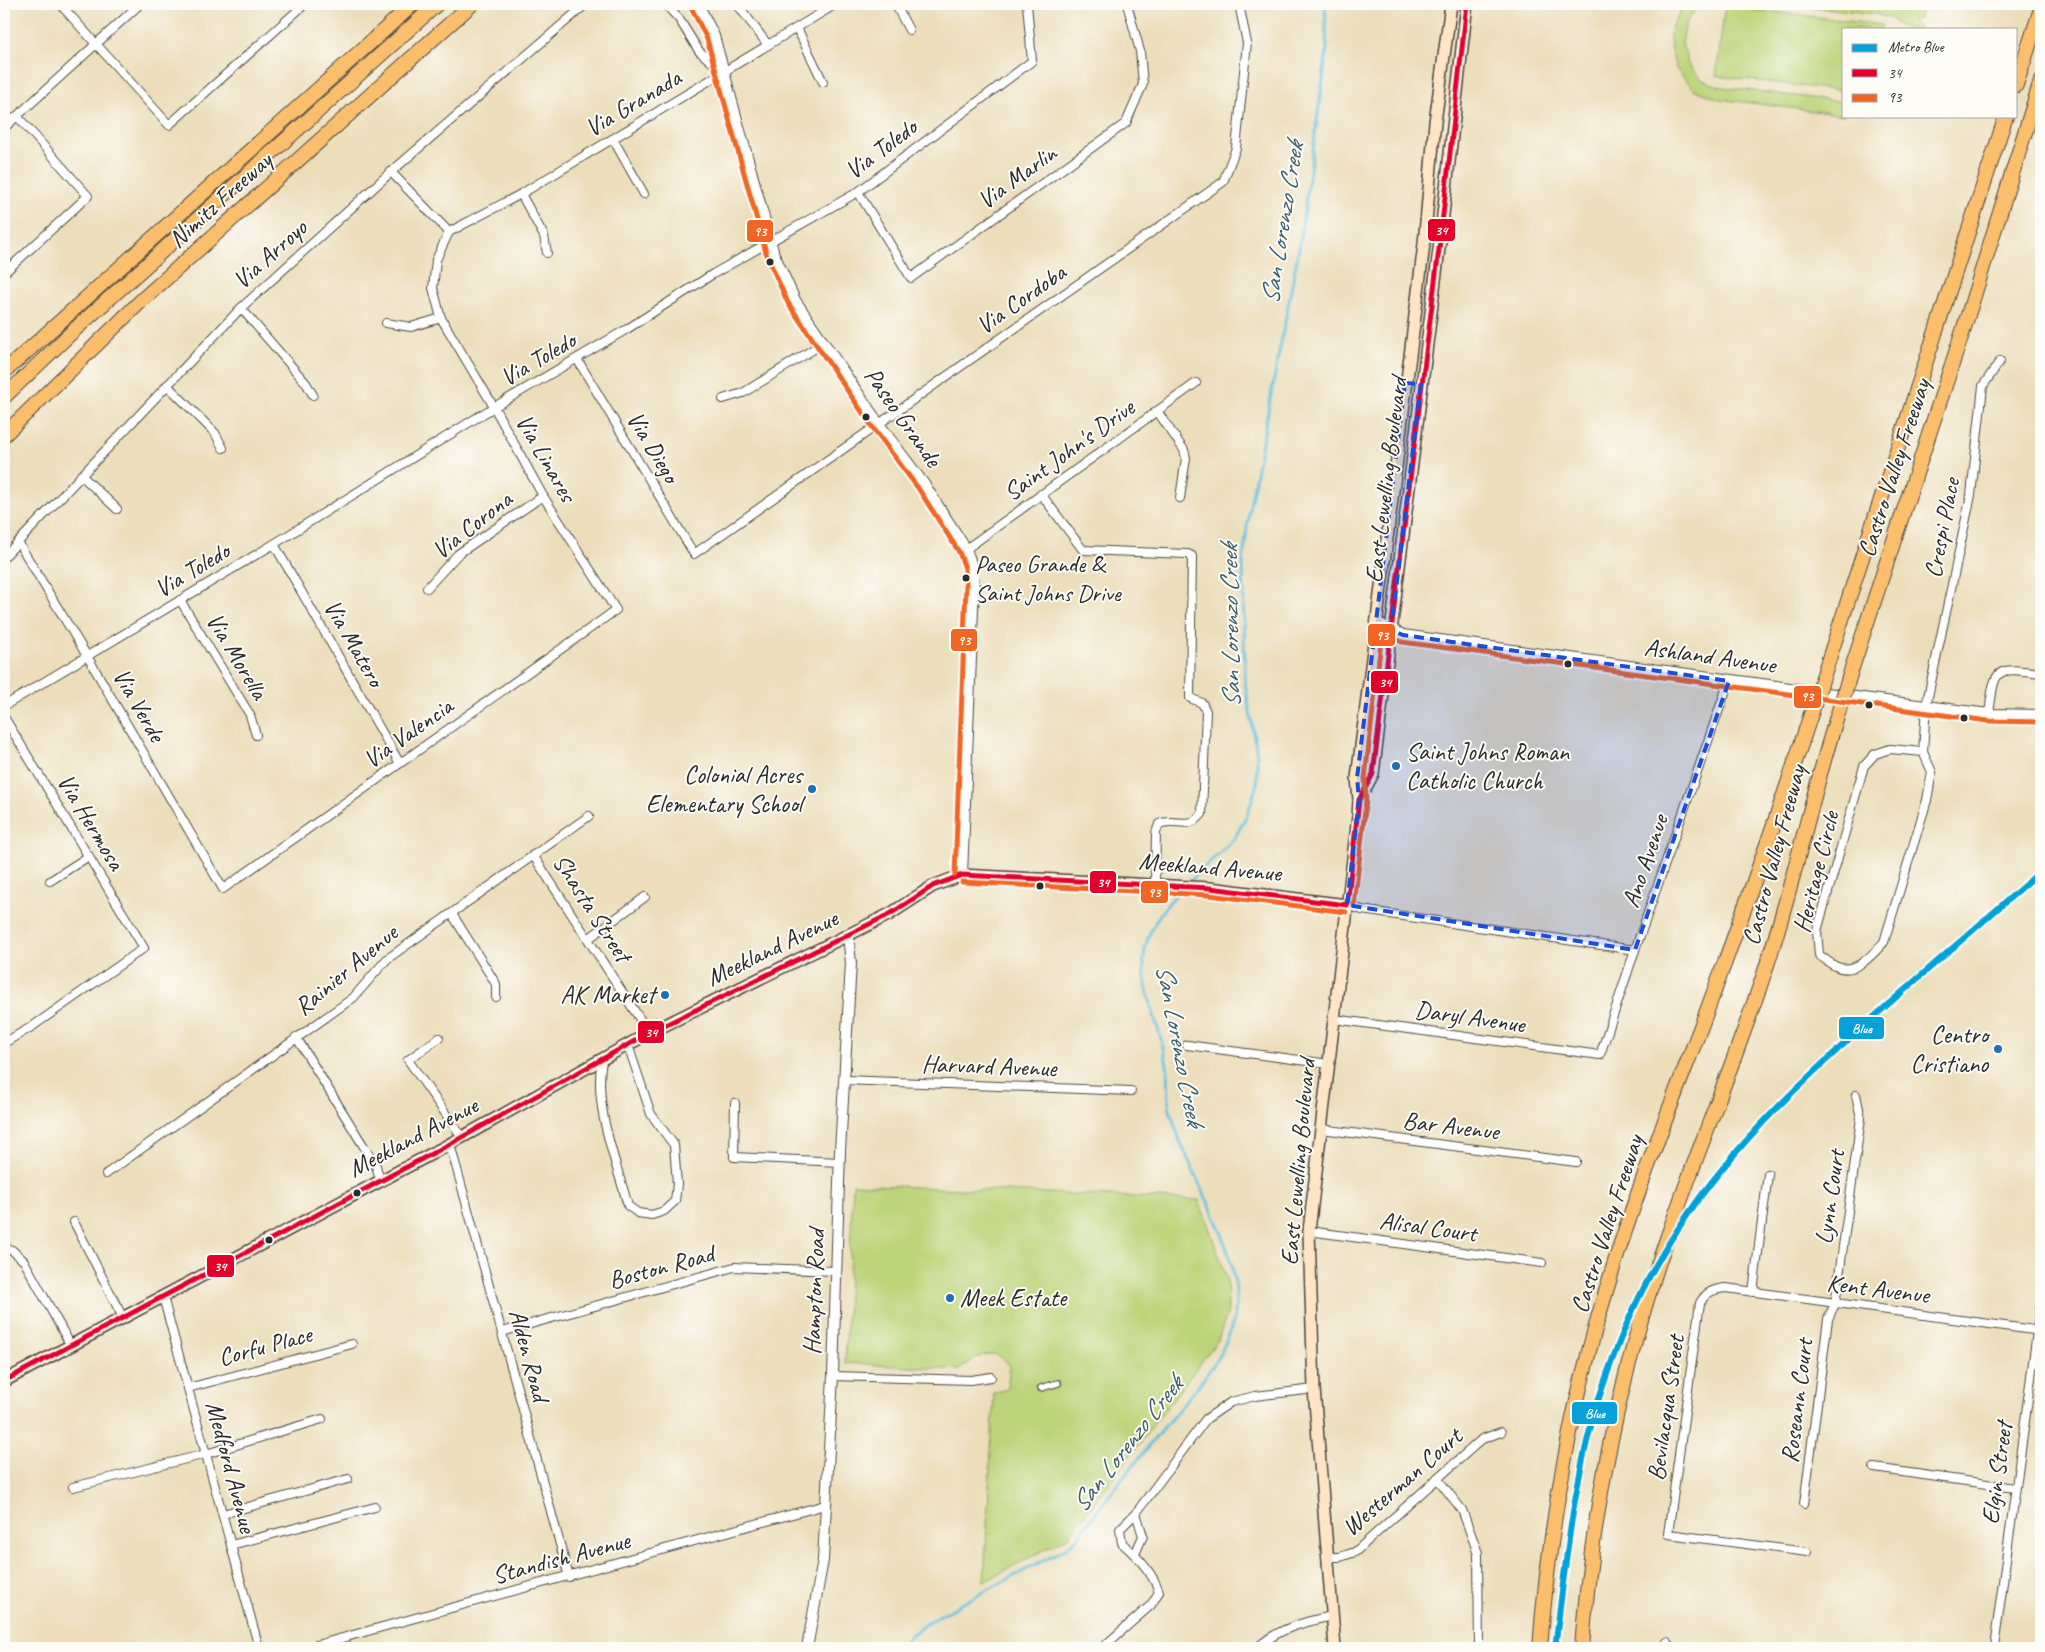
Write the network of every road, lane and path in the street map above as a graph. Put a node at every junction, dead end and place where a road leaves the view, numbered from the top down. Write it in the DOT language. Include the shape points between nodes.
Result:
graph roads {
  1 [pos="60,4"];
  2 [pos="140,4"];
  3 [pos="305,4"];
  4 [pos="413,4"];
  5 [pos="437,4"];
  6 [pos="472,4"];
  7 [pos="586,4"];
  8 [pos="665,4"];
  9 [pos="698,4"];
  10 [pos="737,4"];
  11 [pos="836,4"];
  12 [pos="895,4"];
  13 [pos="1027,4"];
  14 [pos="1127,4"];
  15 [pos="1239,4"];
  16 [pos="1451,4"];
  17 [pos="1467,4"];
  18 [pos="2041,9"];
  19 [pos="797,28"];
  20 [pos="909,30"];
  21 [pos="96,43"];
  22 [pos="768,45"];
  23 [pos="723,72"];
  24 [pos="2018,80"];
  25 [pos="2041,81"];
  26 [pos="823,82"];
  27 [pos="2041,91"];
  28 [pos="2033,106"];
  29 [pos="16,116"];
  30 [pos="2005,118"];
  31 [pos="4,128"];
  32 [pos="613,139"];
  33 [pos="391,172"];
  34 [pos="858,192"];
  35 [pos="520,194"];
  36 [pos="644,194"];
  37 [pos="449,232"];
  38 [pos="770,240"];
  39 [pos="547,253"];
  40 [pos="4,273"];
  41 [pos="240,308"];
  42 [pos="441,318"];
  43 [pos="386,323"];
  44 [pos="825,342"];
  45 [pos="577,359"];
  46 [pos="2000,360"];
  47 [pos="4,372"];
  48 [pos="1405,382"];
  49 [pos="1196,383"];
  50 [pos="1421,384"];
  51 [pos="167,385"];
  52 [pos="313,395"];
  53 [pos="4,397"];
  54 [pos="723,399"];
  55 [pos="494,407"];
  56 [pos="1157,411"];
  57 [pos="879,424"];
  58 [pos="4,435"];
  59 [pos="223,448"];
  60 [pos="80,474"];
  61 [pos="1041,494"];
  62 [pos="543,496"];
  63 [pos="1180,498"];
  64 [pos="117,508"];
  65 [pos="18,542"];
  66 [pos="274,544"];
  67 [pos="966,549"];
  68 [pos="694,554"];
  69 [pos="4,557"];
  70 [pos="427,588"];
  71 [pos="180,600"];
  72 [pos="616,610"];
  73 [pos="1376,622"];
  74 [pos="1391,630"];
  75 [pos="87,656"];
  76 [pos="2041,673"];
  77 [pos="1729,681"];
  78 [pos="4,706"];
  79 [pos="1926,706"];
  80 [pos="1989,714"];
  81 [pos="2041,715"];
  82 [pos="4,717"];
  83 [pos="256,734"];
  84 [pos="1923,752"];
  85 [pos="399,762"];
  86 [pos="1359,800"];
  87 [pos="589,816"];
  88 [pos="533,855"];
  89 [pos="89,856"];
  90 [pos="962,875"];
  91 [pos="50,881"];
  92 [pos="1160,885"];
  93 [pos="223,889"];
  94 [pos="645,897"];
  95 [pos="1346,905"];
  96 [pos="452,914"];
  97 [pos="848,935"];
  98 [pos="588,939"];
  99 [pos="1635,950"];
  100 [pos="496,997"];
  101 [pos="1334,1019"];
  102 [pos="649,1033"];
  103 [pos="296,1037"];
  104 [pos="439,1038"];
  105 [pos="4,1043"];
  106 [pos="628,1045"];
  107 [pos="1187,1045"];
  108 [pos="1600,1055"];
  109 [pos="602,1060"];
  110 [pos="1329,1064"];
  111 [pos="844,1080"];
  112 [pos="1132,1091"];
  113 [pos="1856,1095"];
  114 [pos="735,1103"];
  115 [pos="1321,1129"];
  116 [pos="462,1137"];
  117 [pos="450,1144"];
  118 [pos="840,1162"];
  119 [pos="1576,1162"];
  120 [pos="106,1174"];
  121 [pos="1768,1174"];
  122 [pos="380,1180"];
  123 [pos="74,1222"];
  124 [pos="1309,1231"];
  125 [pos="4,1249"];
  126 [pos="1542,1263"];
  127 [pos="835,1271"];
  128 [pos="1710,1292"];
  129 [pos="1753,1292"];
  130 [pos="163,1297"];
  131 [pos="2041,1303"];
  132 [pos="1835,1304"];
  133 [pos="123,1318"];
  134 [pos="2039,1331"];
  135 [pos="502,1332"];
  136 [pos="70,1344"];
  137 [pos="352,1344"];
  138 [pos="832,1376"];
  139 [pos="991,1377"];
  140 [pos="4,1381"];
  141 [pos="1058,1382"];
  142 [pos="188,1388"];
  143 [pos="1041,1388"];
  144 [pos="1314,1389"];
  145 [pos="322,1419"];
  146 [pos="1501,1432"];
  147 [pos="206,1454"];
  148 [pos="1874,1468"];
  149 [pos="1437,1478"];
  150 [pos="348,1479"];
  151 [pos="73,1487"];
  152 [pos="2015,1488"];
  153 [pos="1804,1504"];
  154 [pos="825,1505"];
  155 [pos="375,1508"];
  156 [pos="1136,1513"];
  157 [pos="223,1514"];
  158 [pos="231,1545"];
  159 [pos="1807,1552"];
  160 [pos="1135,1554"];
  161 [pos="1328,1557"];
  162 [pos="569,1577"];
  163 [pos="1332,1616"];
  164 [pos="1667,1642"];
  165 [pos="1539,1644"];
  166 [pos="1582,1645"];
  167 [pos="259,1648"];
  168 [pos="306,1648"];
  169 [pos="807,1648"];
  170 [pos="1102,1648"];
  171 [pos="1256,1648"];
  172 [pos="1335,1648"];
  173 [pos="1479,1648"];
  174 [pos="1673,1648"];
  175 [pos="1994,1648"];
  1 -- 21 [label="street"];
  2 -- 21 [label="street"];
  3 -- 21 [label="street" via="169,125"];
  4 -- 47 [label="highway, Nimitz Freeway"];
  5 -- 53 [label="highway"];
  6 -- 58 [label="highway, Nimitz Freeway" via="142,300"];
  7 -- 33 [label="street, Via Arroyo"];
  8 -- 23 [label="street" via="699,50"];
  9 -- 23 [label="street, Paseo Grande" via="714,36"];
  10 -- 22 [label="street"];
  11 -- 19 [label="street, Via Granada"];
  12 -- 20 [label="street"];
  13 -- 34 [label="street, Via Toledo" via="1032,61"];
  14 -- 34 [label="street, Via Marlin" via="1140,51 1143,84 1126,123 910,278"];
  15 -- 57 [label="street, Via Cordoba" via="1247,43 1236,148 1223,182"];
  16 -- 48 [label="main road, East Lewelling Boulevard"];
  17 -- 50 [label="main road, East Lewelling Boulevard"];
  18 -- 24 [label="highway"];
  19 -- 22 [label="street, Via Granada"];
  19 -- 26 [label="street"];
  21 -- 29 [label="street"];
  22 -- 23 [label="street, Via Granada"];
  23 -- 32 [label="street, Via Granada"];
  23 -- 38 [label="street, Paseo Grande"];
  25 -- 28 [label="highway, Castro Valley Freeway"];
  27 -- 28 [label="highway"];
  28 -- 166 [label="highway, Castro Valley Freeway, bridge" via="1852,668 1776,936 1646,1303 1614,1432 1597,1523"];
  29 -- 31 [label="street"];
  29 -- 40 [label="street" via="88,196"];
  30 -- 165 [label="highway, Castro Valley Freeway, bridge" via="1810,717 1740,922 1626,1227 1606,1290 1580,1387 1563,1469"];
  32 -- 35 [label="street, Via Granada"];
  32 -- 36 [label="street"];
  33 -- 37 [label="street"];
  33 -- 41 [label="street, Via Arroyo"];
  34 -- 38 [label="street, Via Toledo"];
  35 -- 37 [label="street, Via Granada"];
  35 -- 39 [label="street" via="544,236"];
  37 -- 42 [label="street, Via Linares" via="436,260 434,288"];
  38 -- 44 [label="street, Paseo Grande" via="795,300"];
  38 -- 45 [label="street, Via Toledo"];
  41 -- 51 [label="street, Via Arroyo"];
  41 -- 52 [label="street"];
  42 -- 43 [label="street" via="410,327"];
  42 -- 55 [label="street, Via Linares"];
  44 -- 54 [label="street" via="744,393"];
  44 -- 57 [label="street, Paseo Grande"];
  45 -- 55 [label="street, Via Toledo"];
  45 -- 68 [label="street, Via Diego"];
  46 -- 79 [label="street, Crespi Place" via="1983,386 1971,495"];
  48 -- 50 [label="main road"];
  48 -- 73 [label="main road, East Lewelling Boulevard"];
  49 -- 56 [label="street, Saint John's Drive"];
  50 -- 74 [label="main road, East Lewelling Boulevard"];
  51 -- 59 [label="street" via="215,432"];
  51 -- 60 [label="street, Via Arroyo"];
  55 -- 62 [label="street, Via Linares"];
  55 -- 66 [label="street, Via Toledo"];
  56 -- 61 [label="street, Saint John's Drive"];
  56 -- 63 [label="street" via="1184,450 1186,458"];
  57 -- 67 [label="street, Paseo Grande" via="924,484"];
  57 -- 68 [label="street, Via Cordoba"];
  60 -- 64 [label="street"];
  60 -- 65 [label="street, Via Arroyo"];
  61 -- 67 [label="street, Saint John's Drive"];
  61 -- 92 [label="street" via="1083,550 1192,556 1190,698 1202,703 1206,711 1202,814 1191,823 1159,824 1156,833"];
  62 -- 70 [label="street, Via Corona" via="458,554"];
  62 -- 72 [label="street, Via Linares"];
  65 -- 69 [label="street, Via Arroyo"];
  65 -- 75 [label="street, Via Verde"];
  66 -- 71 [label="street, Via Toledo"];
  66 -- 85 [label="street, Via Matero"];
  67 -- 90 [label="street, Paseo Grande" via="974,585"];
  71 -- 75 [label="street, Via Toledo"];
  71 -- 83 [label="street, Via Morella" via="250,715"];
  72 -- 85 [label="street, Via Valencia"];
  73 -- 74 [label="street, Ashland Avenue"];
  73 -- 86 [label="main road, East Lewelling Boulevard" via="1357,778"];
  74 -- 77 [label="street, Ashland Avenue" via="1404,635"];
  74 -- 86 [label="main road, East Lewelling Boulevard" via="1372,774"];
  75 -- 78 [label="street, Via Toledo"];
  75 -- 93 [label="street, Via Verde"];
  76 -- 80 [label="street" via="2015,669 1997,675 1992,684"];
  77 -- 79 [label="street, Ashland Avenue"];
  77 -- 99 [label="street, Ano Avenue"];
  79 -- 80 [label="street, Ashland Avenue"];
  79 -- 84 [label="street, Heritage Circle"];
  80 -- 81 [label="street, Ashland Avenue"];
  82 -- 89 [label="street, Via Hermosa"];
  84 -- 84 [label="street, Heritage Circle" via="1932,772 1928,800 1884,942 1868,961 1854,968 1837,967 1819,955 1818,931 1864,766 1875,754 1890,750"];
  85 -- 93 [label="street, Via Valencia"];
  86 -- 95 [label="main road, East Lewelling Boulevard"];
  87 -- 88 [label="street, Rainier Avenue"];
  88 -- 96 [label="street, Rainier Avenue"];
  88 -- 98 [label="street, Shasta Street"];
  89 -- 91 [label="street"];
  89 -- 105 [label="street, Via Hermosa" via="144,948"];
  90 -- 92 [label="main road, Meekland Avenue"];
  90 -- 97 [label="main road, Meekland Avenue" via="933,886 890,914"];
  92 -- 95 [label="main road, Meekland Avenue"];
  94 -- 98 [label="street"];
  95 -- 99 [label="street, Meekland Avenue"];
  95 -- 101 [label="main road, East Lewelling Boulevard"];
  96 -- 100 [label="street" via="496,984"];
  96 -- 103 [label="street, Rainier Avenue" via="387,959 353,998"];
  97 -- 102 [label="main road, Meekland Avenue"];
  97 -- 111 [label="street, Hampton Road" via="851,963"];
  98 -- 102 [label="street, Shasta Street"];
  99 -- 108 [label="street, Ano Avenue"];
  101 -- 108 [label="street, Daryl Avenue"];
  101 -- 110 [label="main road, East Lewelling Boulevard"];
  102 -- 106 [label="main road, Meekland Avenue"];
  103 -- 120 [label="street, Rainier Avenue"];
  103 -- 122 [label="street" via="376,1166"];
  104 -- 116 [label="street" via="408,1060"];
  106 -- 109 [label="main road, Meekland Avenue"];
  106 -- 109 [label="street" via="651,1114 674,1145 675,1202 664,1212 652,1215 628,1206 600,1102"];
  107 -- 110 [label="street"];
  109 -- 116 [label="main road, Meekland Avenue"];
  110 -- 115 [label="main road, East Lewelling Boulevard"];
  111 -- 112 [label="street, Harvard Avenue"];
  111 -- 118 [label="street, Hampton Road"];
  113 -- 132 [label="street, Lynn Court" via="1861,1118"];
  114 -- 118 [label="street" via="734,1157"];
  115 -- 119 [label="street, Bar Avenue"];
  115 -- 124 [label="main road, East Lewelling Boulevard"];
  116 -- 117 [label="main road, Meekland Avenue"];
  117 -- 122 [label="main road, Meekland Avenue"];
  117 -- 135 [label="street, Alden Road"];
  118 -- 127 [label="street, Hampton Road"];
  121 -- 129 [label="street"];
  122 -- 130 [label="main road, Meekland Avenue"];
  123 -- 133 [label="street"];
  124 -- 126 [label="street, Alisal Court"];
  124 -- 144 [label="main road, East Lewelling Boulevard"];
  125 -- 136 [label="street" via="12,1250 24,1261"];
  127 -- 135 [label="street, Boston Road" via="734,1267"];
  127 -- 138 [label="street, Hampton Road"];
  128 -- 129 [label="street, Kent Avenue" via="1726,1288"];
  128 -- 159 [label="street, Bevilacqua Street" via="1700,1303 1668,1534"];
  129 -- 132 [label="street, Kent Avenue"];
  130 -- 133 [label="main road, Meekland Avenue"];
  130 -- 142 [label="street, Medford Avenue"];
  131 -- 134 [label="street, Elgin Street"];
  132 -- 134 [label="street, Kent Avenue"];
  132 -- 153 [label="street, Roseann Court" via="1828,1319"];
  133 -- 136 [label="main road, Meekland Avenue"];
  134 -- 152 [label="street, Elgin Street"];
  135 -- 162 [label="street, Alden Road"];
  136 -- 140 [label="main road, Meekland Avenue"];
  137 -- 142 [label="street, Corfu Place"];
  138 -- 139 [label="street" via="971,1380"];
  138 -- 154 [label="street, Hampton Road"];
  141 -- 143 [label="street"];
  142 -- 147 [label="street, Medford Avenue"];
  144 -- 156 [label="street" via="1231,1402 1206,1420"];
  144 -- 161 [label="main road, East Lewelling Boulevard"];
  145 -- 147 [label="street"];
  146 -- 149 [label="street, Westerman Court" via="1482,1439"];
  147 -- 151 [label="street"];
  147 -- 157 [label="street, Medford Avenue"];
  148 -- 152 [label="street"];
  149 -- 161 [label="street, Westerman Court" via="1355,1552"];
  149 -- 173 [label="street" via="1462,1510 1478,1553"];
  150 -- 157 [label="street"];
  152 -- 175 [label="street, Elgin Street"];
  154 -- 162 [label="street, Standish Avenue"];
  154 -- 169 [label="street, Hampton Road" via="823,1560"];
  155 -- 158 [label="street"];
  156 -- 160 [label="street" via="1143,1536"];
  156 -- 160 [label="street" via="1120,1529 1122,1543"];
  157 -- 158 [label="street, Medford Avenue"];
  158 -- 167 [label="street, Medford Avenue"];
  160 -- 170 [label="street" via="1156,1581 1159,1592 1151,1605"];
  161 -- 163 [label="main road, East Lewelling Boulevard"];
  162 -- 168 [label="street, Standish Avenue"];
  163 -- 171 [label="street" via="1294,1625 1268,1637"];
  163 -- 172 [label="main road, East Lewelling Boulevard"];
  164 -- 174 [label="street"];
}
